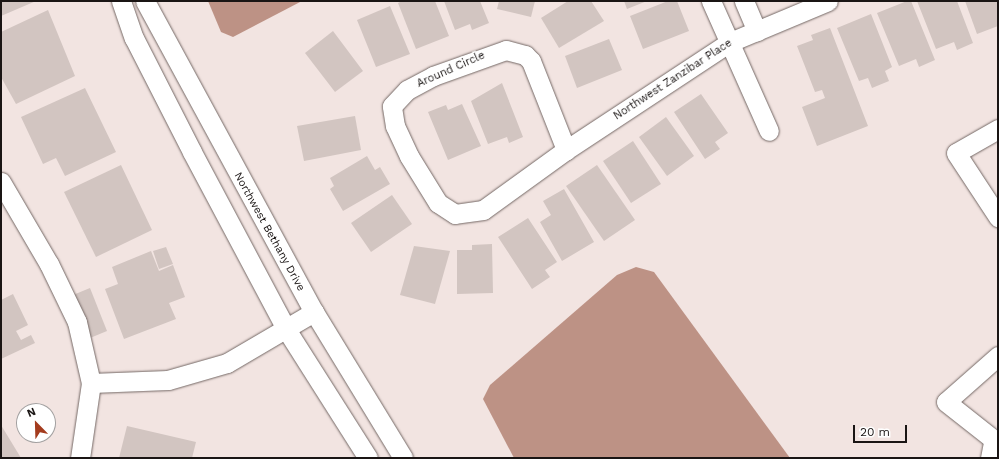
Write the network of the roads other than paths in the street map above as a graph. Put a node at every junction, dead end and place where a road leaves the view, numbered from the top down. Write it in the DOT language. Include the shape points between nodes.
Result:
graph roads {
  1 [pos="121,1"];
  2 [pos="145,1"];
  3 [pos="711,1"];
  4 [pos="744,1"];
  5 [pos="828,1"];
  6 [pos="757,31"];
  7 [pos="730,42"];
  8 [pos="998,129"];
  9 [pos="769,131"];
  10 [pos="566,150"];
  11 [pos="1,182"];
  12 [pos="7,205"];
  13 [pos="998,218"];
  14 [pos="314,312"];
  15 [pos="286,329"];
  16 [pos="998,356"];
  17 [pos="91,383"];
  18 [pos="994,448"];
  19 [pos="80,458"];
  20 [pos="368,458"];
  21 [pos="402,458"];
  1 -- 15 [label="street" via="134,38 188,146"];
  2 -- 14 [label="street, Northwest Bethany Drive"];
  3 -- 7 [label="street"];
  4 -- 6 [label="street"];
  5 -- 6 [label="street, Northwest Zanzibar Place"];
  6 -- 7 [label="street, Northwest Zanzibar Place"];
  7 -- 9 [label="street"];
  7 -- 10 [label="street, Northwest Zanzibar Place"];
  8 -- 13 [label="street" via="956,153"];
  10 -- 10 [label="street, Around Circle" via="540,79 531,61 517,52 493,52 433,76 407,90 392,106 395,126 409,156 438,203 455,214 483,210"];
  11 -- 12 [label="street"];
  12 -- 17 [label="street" via="49,264 77,322"];
  14 -- 15 [label="street"];
  14 -- 21 [label="street, Northwest Bethany Drive"];
  15 -- 17 [label="street" via="227,363 168,380"];
  15 -- 20 [label="street"];
  16 -- 18 [label="street" via="946,402"];
  17 -- 19 [label="street"];
}
